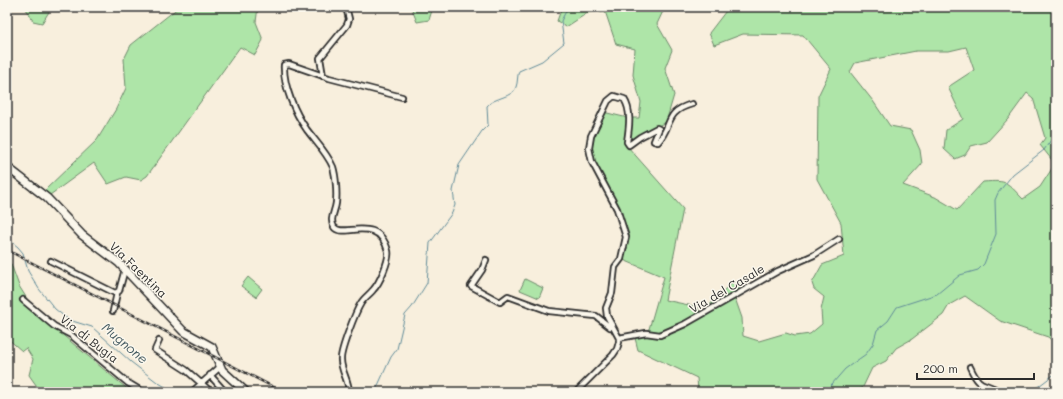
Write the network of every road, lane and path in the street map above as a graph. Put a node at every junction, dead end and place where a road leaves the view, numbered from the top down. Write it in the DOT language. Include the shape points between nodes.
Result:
graph roads {
  1 [pos="346,7"];
  2 [pos="323,76"];
  3 [pos="402,96"];
  4 [pos="692,104"];
  5 [pos="7,167"];
  6 [pos="839,239"];
  7 [pos="486,260"];
  8 [pos="51,261"];
  9 [pos="125,269"];
  10 [pos="117,293"];
  11 [pos="23,300"];
  12 [pos="113,311"];
  13 [pos="613,329"];
  14 [pos="619,338"];
  15 [pos="159,341"];
  16 [pos="220,367"];
  17 [pos="970,367"];
  18 [pos="210,375"];
  19 [pos="202,383"];
  20 [pos="144,392"];
  21 [pos="192,392"];
  22 [pos="211,392"];
  23 [pos="225,392"];
  24 [pos="246,392"];
  25 [pos="349,392"];
  26 [pos="576,392"];
  27 [pos="1000,392"];
  1 -- 2 [label="street" via="349,19 347,25 320,58"];
  2 -- 3 [label="street"];
  2 -- 25 [label="street" via="287,64 283,67 299,116 333,168 336,201 332,216 334,226 343,231 364,228 376,233 386,245 388,254 378,284 361,302 342,352 341,363"];
  4 -- 13 [label="street" via="674,113 658,142 654,141 659,129 657,128 628,145 628,104 624,99 614,96 608,101 591,136 589,148 592,162 617,208 626,237 621,259 615,267 612,293 606,308"];
  5 -- 9 [label="main road, Via Faentina" via="47,198 82,235"];
  6 -- 14 [label="street, Via del Casale" via="686,324 660,335 646,333"];
  7 -- 13 [label="street" via="471,286 500,302 508,296 549,311 596,316"];
  8 -- 10 [label="street"];
  9 -- 10 [label="street"];
  9 -- 16 [label="main road, Via Faentina" via="183,331 212,347"];
  10 -- 12 [label="street"];
  11 -- 20 [label="street, Via di Bugia" via="54,326 71,335 128,383"];
  13 -- 14 [label="street"];
  14 -- 26 [label="street" via="613,356"];
  15 -- 19 [label="street" via="155,350"];
  16 -- 18 [label="street"];
  16 -- 24 [label="main road, Via Faentina"];
  17 -- 27 [label="street" via="976,380"];
  18 -- 19 [label="street"];
  18 -- 23 [label="street"];
  19 -- 21 [label="street"];
  19 -- 22 [label="street"];
}
